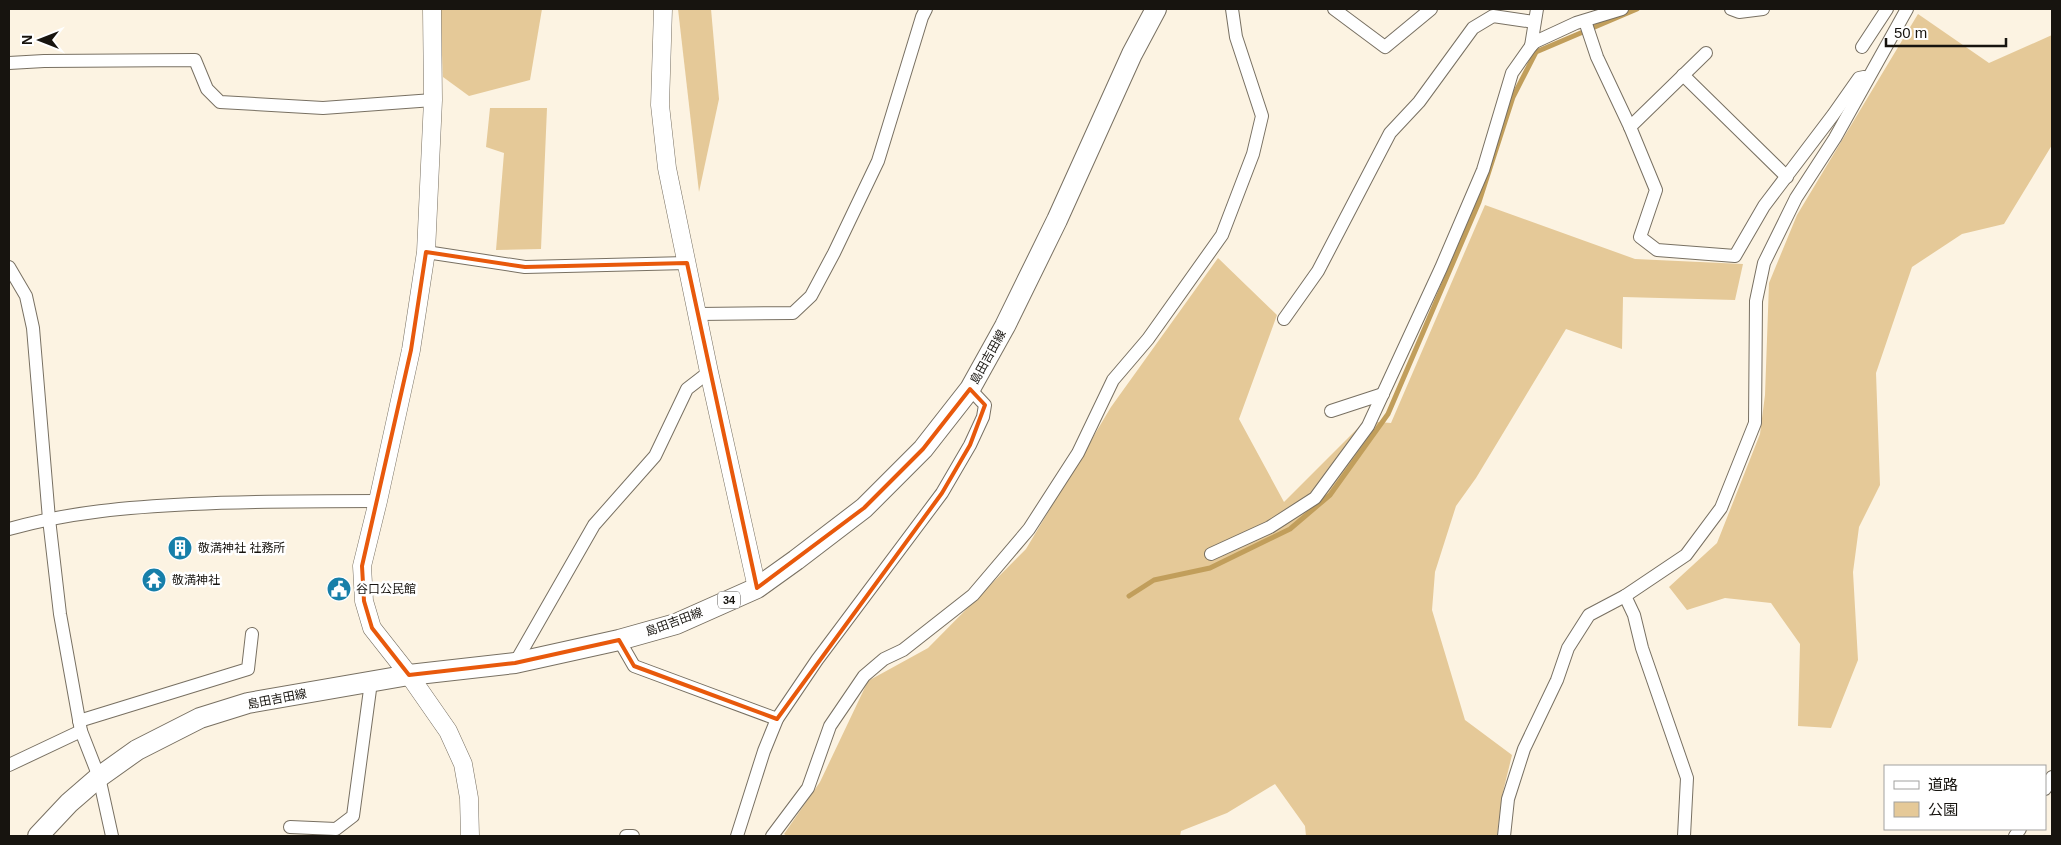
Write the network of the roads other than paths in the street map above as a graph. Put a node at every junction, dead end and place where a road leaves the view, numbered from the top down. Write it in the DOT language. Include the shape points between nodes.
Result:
graph roads {
  1 [pos="432,9"];
  2 [pos="663,9"];
  3 [pos="926,9"];
  4 [pos="1156,9"];
  5 [pos="1232,9"];
  6 [pos="1334,9"];
  7 [pos="1431,9"];
  8 [pos="1537,9"];
  9 [pos="1622,9"];
  10 [pos="1731,9"];
  11 [pos="1763,9"];
  12 [pos="1887,9"];
  13 [pos="1907,9"];
  14 [pos="1590,17"];
  15 [pos="1534,22"];
  16 [pos="1531,46"];
  17 [pos="1862,47"];
  18 [pos="1706,53"];
  19 [pos="9,63"];
  20 [pos="1683,76"];
  21 [pos="1869,76"];
  22 [pos="433,100"];
  23 [pos="1630,127"];
  24 [pos="1787,177"];
  25 [pos="426,252"];
  26 [pos="687,263"];
  27 [pos="9,267"];
  28 [pos="698,314"];
  29 [pos="1284,319"];
  30 [pos="709,372"];
  31 [pos="970,389"];
  32 [pos="1383,394"];
  33 [pos="1331,411"];
  34 [pos="378,501"];
  35 [pos="49,518"];
  36 [pos="9,529"];
  37 [pos="1211,554"];
  38 [pos="757,588"];
  39 [pos="1625,596"];
  40 [pos="252,634"];
  41 [pos="618,640"];
  42 [pos="515,662"];
  43 [pos="409,675"];
  44 [pos="371,682"];
  45 [pos="777,718"];
  46 [pos="80,726"];
  47 [pos="9,765"];
  48 [pos="99,777"];
  49 [pos="290,827"];
  50 [pos="335,832"];
  51 [pos="38,836"];
  52 [pos="112,836"];
  53 [pos="470,836"];
  54 [pos="626,836"];
  55 [pos="633,836"];
  56 [pos="737,836"];
  57 [pos="772,836"];
  58 [pos="1504,836"];
  59 [pos="1684,836"];
  1 -- 22 [label="street"];
  2 -- 26 [label="street" via="660,104 667,168"];
  3 -- 28 [label="street" via="878,161 811,296 793,313"];
  4 -- 31 [label="main road, 島田吉田線 / 34" via="1132,54 1057,220"];
  5 -- 57 [label="street" via="1236,37 1262,116 1253,154 1222,235 1148,339 1112,380 1078,453 1029,529 973,595 864,676 830,726 808,788"];
  6 -- 7 [label="street" via="1385,48"];
  8 -- 15 [label="street"];
  9 -- 14 [label="street"];
  10 -- 11 [label="street" via="1739,12"];
  12 -- 17 [label="street"];
  13 -- 21 [label="street"];
  14 -- 16 [label="street"];
  14 -- 23 [label="street" via="1591,39 1597,57"];
  15 -- 16 [label="street"];
  15 -- 29 [label="street" via="1493,16 1473,28 1419,102 1390,134 1318,271"];
  16 -- 32 [label="street" via="1512,73 1483,170"];
  18 -- 20 [label="street"];
  19 -- 22 [label="street" via="195,60 207,89 220,102 323,108"];
  20 -- 23 [label="street"];
  20 -- 24 [label="street"];
  21 -- 24 [label="street" via="1859,78"];
  21 -- 39 [label="street" via="1835,138 1796,198 1764,263 1756,301 1755,423 1722,508 1686,555"];
  22 -- 25 [label="street"];
  23 -- 24 [label="street" via="1656,190 1640,237 1657,250 1735,256 1764,206"];
  25 -- 26 [label="street" via="525,267"];
  25 -- 34 [label="street" via="411,350"];
  26 -- 28 [label="street"];
  27 -- 35 [label="street" via="26,296 33,328"];
  28 -- 30 [label="street"];
  30 -- 38 [label="street"];
  30 -- 42 [label="street" via="687,389 655,456 594,525"];
  31 -- 38 [label="main road, 島田吉田線 / 34" via="923,449 864,508"];
  31 -- 45 [label="street" via="985,405 982,417 942,493"];
  32 -- 33 [label="street"];
  32 -- 37 [label="street" via="1368,426 1315,498 1270,527"];
  34 -- 35 [label="street" via="140,506"];
  34 -- 43 [label="street" via="362,566 364,601 372,628"];
  35 -- 36 [label="street"];
  35 -- 46 [label="street" via="60,614"];
  38 -- 41 [label="main road, 島田吉田線 / 34" via="676,624"];
  39 -- 58 [label="street" via="1589,615 1568,648 1557,680 1524,749 1508,800"];
  39 -- 59 [label="street" via="1687,778"];
  40 -- 46 [label="street" via="248,669"];
  41 -- 42 [label="main road, 島田吉田線 / 34"];
  41 -- 45 [label="street" via="634,666"];
  42 -- 43 [label="main road, 島田吉田線 / 34"];
  43 -- 44 [label="main road, 島田吉田線 / 34"];
  43 -- 53 [label="street" via="448,731 463,764 469,798"];
  44 -- 48 [label="main road, 島田吉田線 / 34" via="248,703 200,718 137,750"];
  44 -- 50 [label="street" via="353,816"];
  45 -- 56 [label="street" via="748,795"];
  46 -- 47 [label="street"];
  46 -- 48 [label="street"];
  48 -- 51 [label="main road, 島田吉田線 / 34"];
  48 -- 52 [label="street"];
  49 -- 50 [label="street"];
  54 -- 55 [label="street"];
}
